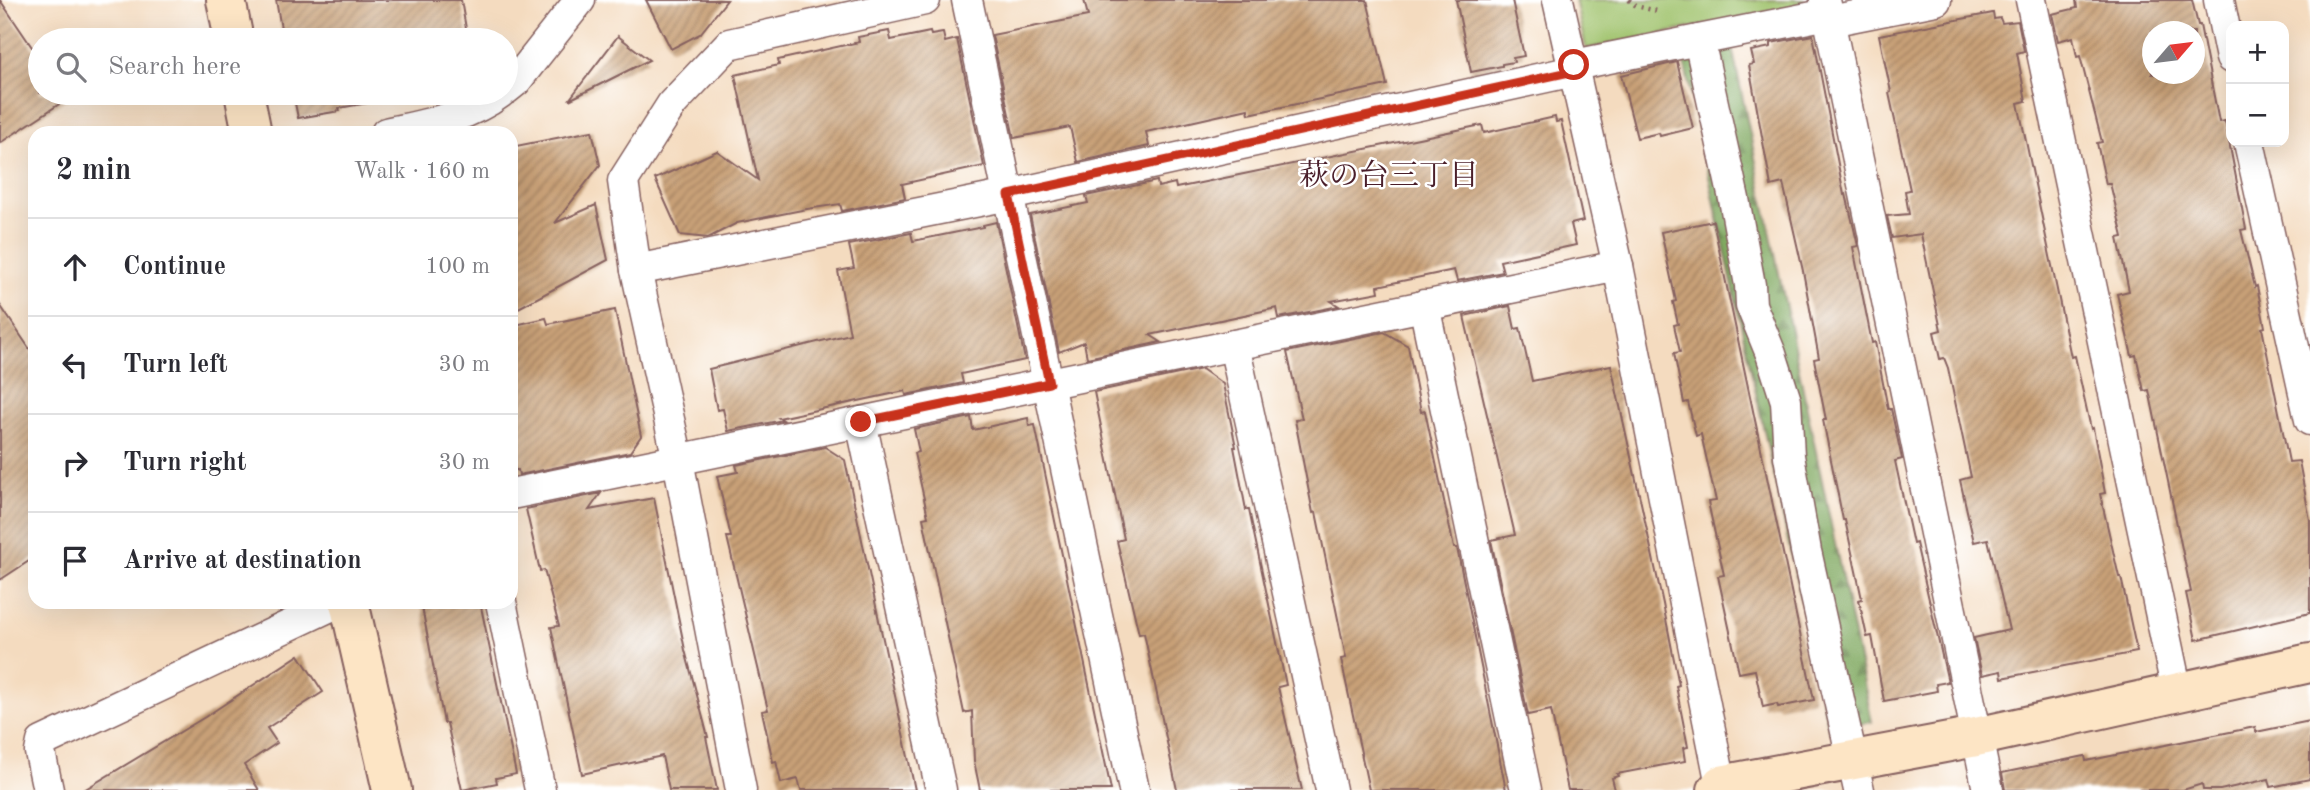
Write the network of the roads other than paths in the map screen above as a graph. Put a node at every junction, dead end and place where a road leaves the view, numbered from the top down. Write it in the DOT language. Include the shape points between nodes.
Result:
graph roads {
  1 [pos="226,0"];
  2 [pos="580,0"];
  3 [pos="925,0"];
  4 [pos="967,0"];
  5 [pos="1558,0"];
  6 [pos="1936,0"];
  7 [pos="2031,0"];
  8 [pos="2219,0"];
  9 [pos="1828,12"];
  10 [pos="232,28"];
  11 [pos="2226,34"];
  12 [pos="1699,40"];
  13 [pos="1574,68"];
  14 [pos="518,78"];
  15 [pos="246,105"];
  16 [pos="481,105"];
  17 [pos="251,126"];
  18 [pos="416,126"];
  19 [pos="2250,147"];
  20 [pos="1009,195"];
  21 [pos="1618,266"];
  22 [pos="636,270"];
  23 [pos="1424,305"];
  24 [pos="1234,345"];
  25 [pos="1049,383"];
  26 [pos="2310,420"];
  27 [pos="861,422"];
  28 [pos="678,460"];
  29 [pos="518,493"];
  30 [pos="324,609"];
  31 [pos="351,609"];
  32 [pos="502,609"];
  33 [pos="2310,663"];
  34 [pos="2176,692"];
  35 [pos="1976,737"];
  36 [pos="1856,775"];
  37 [pos="1719,788"];
  38 [pos="48,790"];
  39 [pos="392,790"];
  40 [pos="540,790"];
  41 [pos="741,790"];
  42 [pos="941,790"];
  43 [pos="1134,790"];
  44 [pos="1331,790"];
  45 [pos="1526,790"];
  46 [pos="1989,790"];
  1 -- 10 [label="street"];
  2 -- 14 [label="street"];
  3 -- 22 [label="street" via="729,44 673,104 623,181"];
  4 -- 20 [label="street"];
  5 -- 13 [label="street"];
  6 -- 9 [label="street"];
  7 -- 34 [label="street"];
  8 -- 11 [label="street"];
  9 -- 12 [label="street"];
  9 -- 35 [label="street"];
  12 -- 13 [label="street"];
  12 -- 36 [label="street" via="1734,199 1751,305 1786,401 1796,497"];
  13 -- 20 [label="street"];
  13 -- 21 [label="street"];
  15 -- 17 [label="street"];
  16 -- 18 [label="street"];
  19 -- 26 [label="street"];
  20 -- 22 [label="street"];
  20 -- 25 [label="street"];
  21 -- 23 [label="street"];
  21 -- 37 [label="street"];
  22 -- 28 [label="street"];
  23 -- 24 [label="street"];
  23 -- 45 [label="street"];
  24 -- 25 [label="street"];
  24 -- 44 [label="street"];
  25 -- 27 [label="street"];
  25 -- 43 [label="street"];
  27 -- 28 [label="street"];
  27 -- 42 [label="street"];
  28 -- 29 [label="street"];
  28 -- 41 [label="street"];
  30 -- 38 [label="street" via="42,742"];
  31 -- 39 [label="street"];
  32 -- 40 [label="street"];
  33 -- 34 [label="street"];
  34 -- 35 [label="street"];
  35 -- 36 [label="street"];
  35 -- 46 [label="street"];
  36 -- 37 [label="street"];
}
